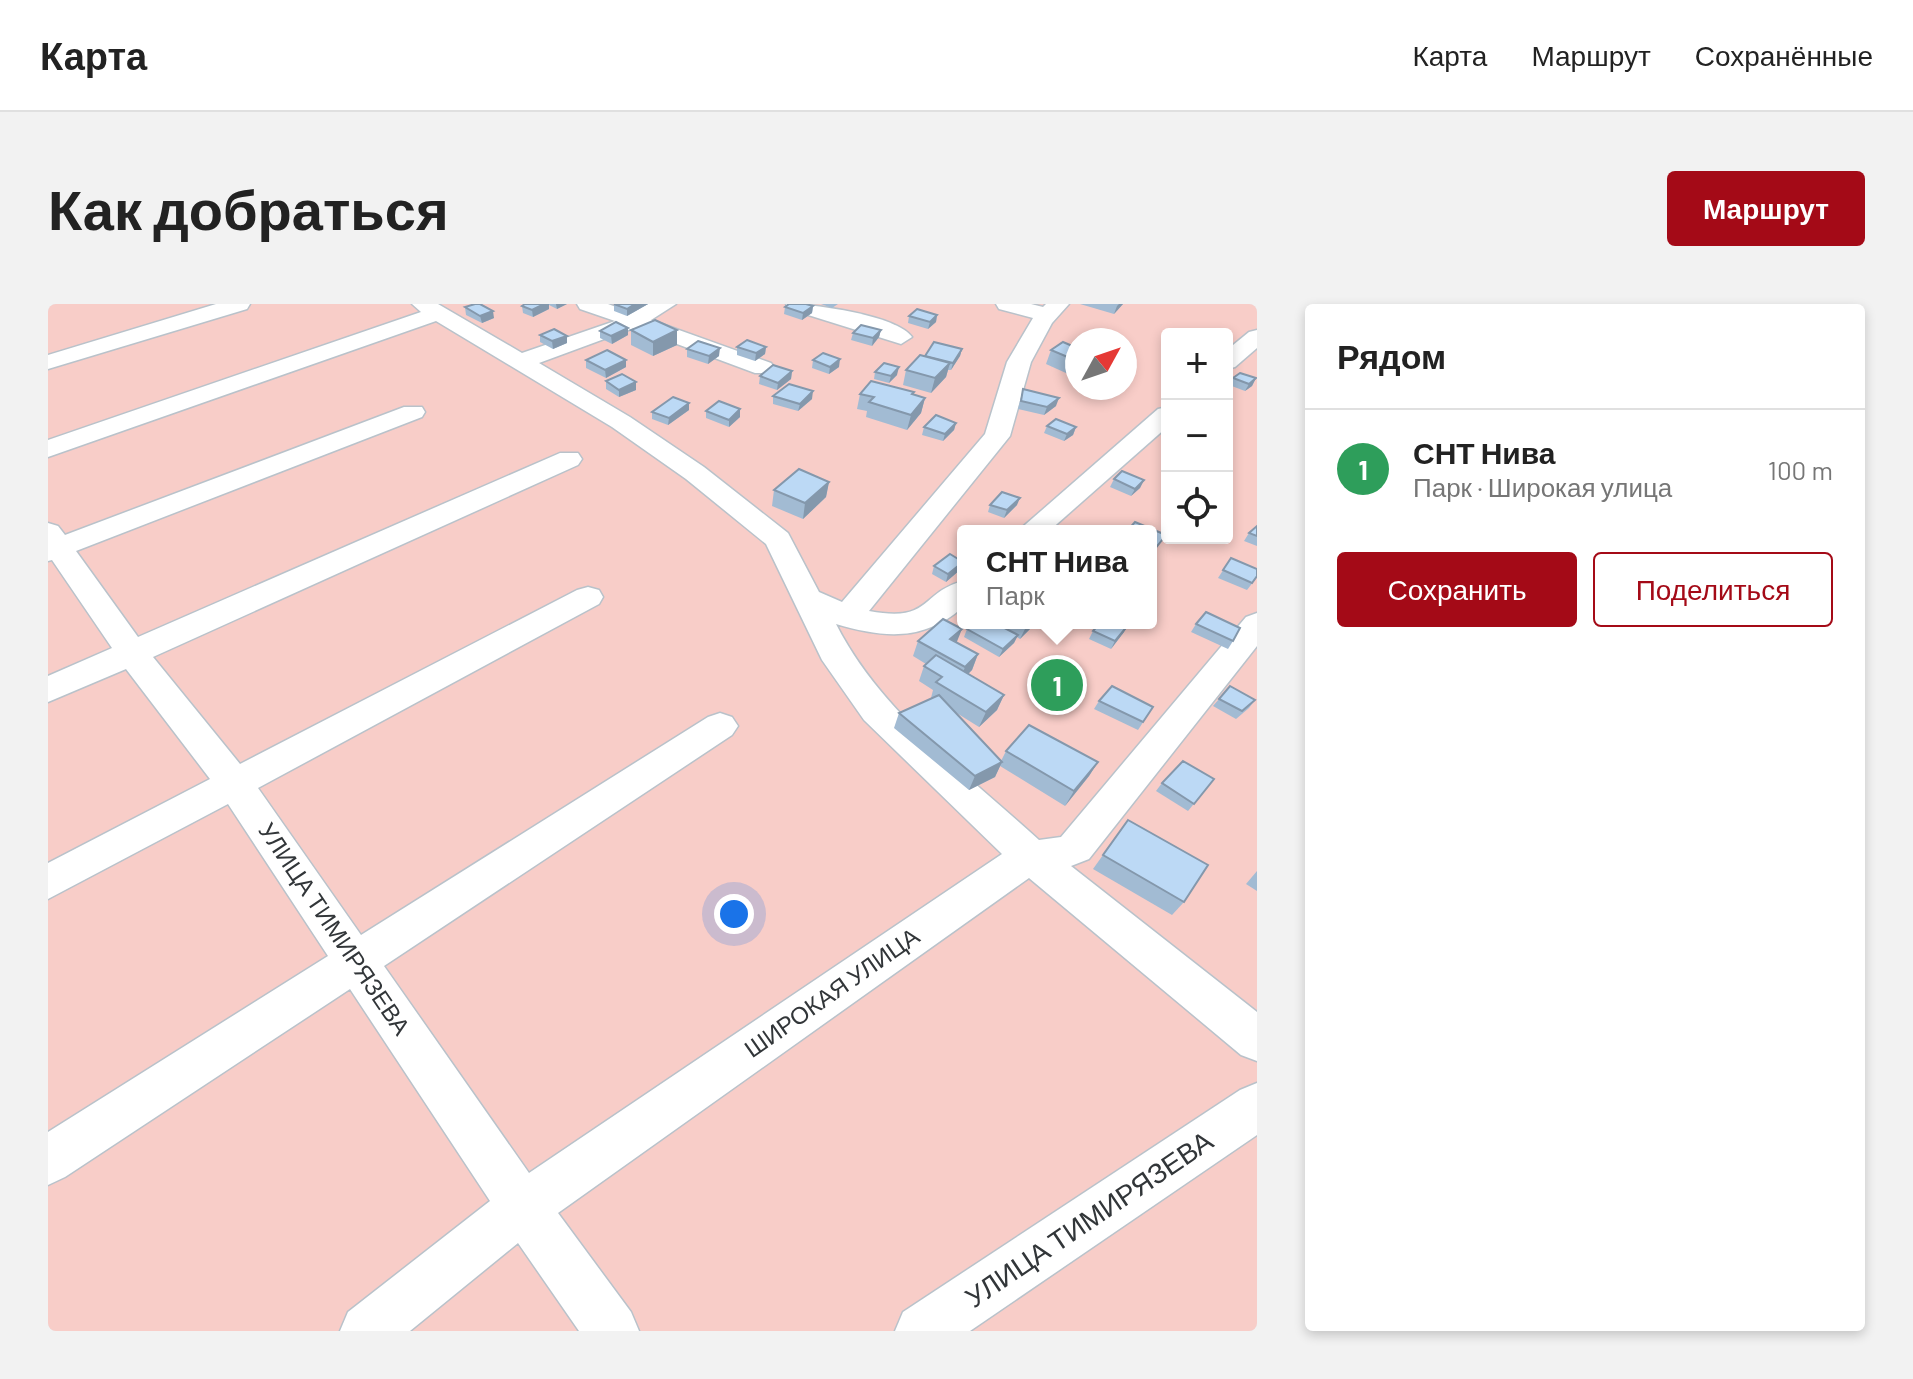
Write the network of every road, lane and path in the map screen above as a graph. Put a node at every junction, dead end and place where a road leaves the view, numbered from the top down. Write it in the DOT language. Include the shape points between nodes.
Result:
graph roads {
  1 [pos="239,304"];
  2 [pos="588,304"];
  3 [pos="665,304"];
  4 [pos="797,304"];
  5 [pos="1007,304"];
  6 [pos="430,308"];
  7 [pos="1053,310"];
  8 [pos="632,321"];
  9 [pos="901,337"];
  10 [pos="48,362"];
  11 [pos="519,362"];
  12 [pos="763,368"];
  13 [pos="413,412"];
  14 [pos="1161,419"];
  15 [pos="48,449"];
  16 [pos="569,459"];
  17 [pos="1039,525"];
  18 [pos="52,543"];
  19 [pos="957,596"];
  20 [pos="588,597"];
  21 [pos="807,598"];
  22 [pos="847,617"];
  23 [pos="1257,624"];
  24 [pos="131,652"];
  25 [pos="48,690"];
  26 [pos="720,726"];
  27 [pos="234,783"];
  28 [pos="1030,856"];
  29 [pos="48,882"];
  30 [pos="355,959"];
  31 [pos="1257,1040"];
  32 [pos="1257,1107"];
  33 [pos="48,1160"];
  34 [pos="523,1207"];
  35 [pos="367,1331"];
  36 [pos="612,1331"];
  37 [pos="922,1331"];
  1 -- 10 [label="street"];
  2 -- 8 [label="street"];
  3 -- 8 [label="street"];
  4 -- 9 [label="street"];
  5 -- 7 [label="street"];
  6 -- 11 [label="street"];
  6 -- 15 [label="street"];
  7 -- 22 [label="street" via="1019,362 997,436"];
  8 -- 11 [label="street"];
  8 -- 12 [label="street"];
  11 -- 21 [label="street" via="621,422 778,539"];
  13 -- 18 [label="street"];
  14 -- 17 [label="street"];
  16 -- 24 [label="street"];
  18 -- 24 [label="street, УЛИЦА ТИМИРЯЗЕВА"];
  19 -- 22 [label="street" via="919,624 890,627"];
  20 -- 27 [label="street"];
  21 -- 22 [label="street"];
  21 -- 28 [label="street" via="838,660 876,711"];
  23 -- 28 [label="street, ШИРОКАЯ УЛИЦА" via="1075,848 1053,856"];
  24 -- 25 [label="street"];
  24 -- 27 [label="street, УЛИЦА ТИМИРЯЗЕВА"];
  26 -- 30 [label="street"];
  27 -- 29 [label="street"];
  27 -- 30 [label="street, УЛИЦА ТИМИРЯЗЕВА"];
  28 -- 31 [label="street"];
  28 -- 34 [label="street, ШИРОКАЯ УЛИЦА"];
  30 -- 33 [label="street"];
  30 -- 34 [label="street, УЛИЦА ТИМИРЯЗЕВА"];
  32 -- 37 [label="street, УЛИЦА ТИМИРЯЗЕВА"];
  34 -- 35 [label="street, ШИРОКАЯ УЛИЦА"];
  34 -- 36 [label="street, УЛИЦА ТИМИРЯЗЕВА"];
}
